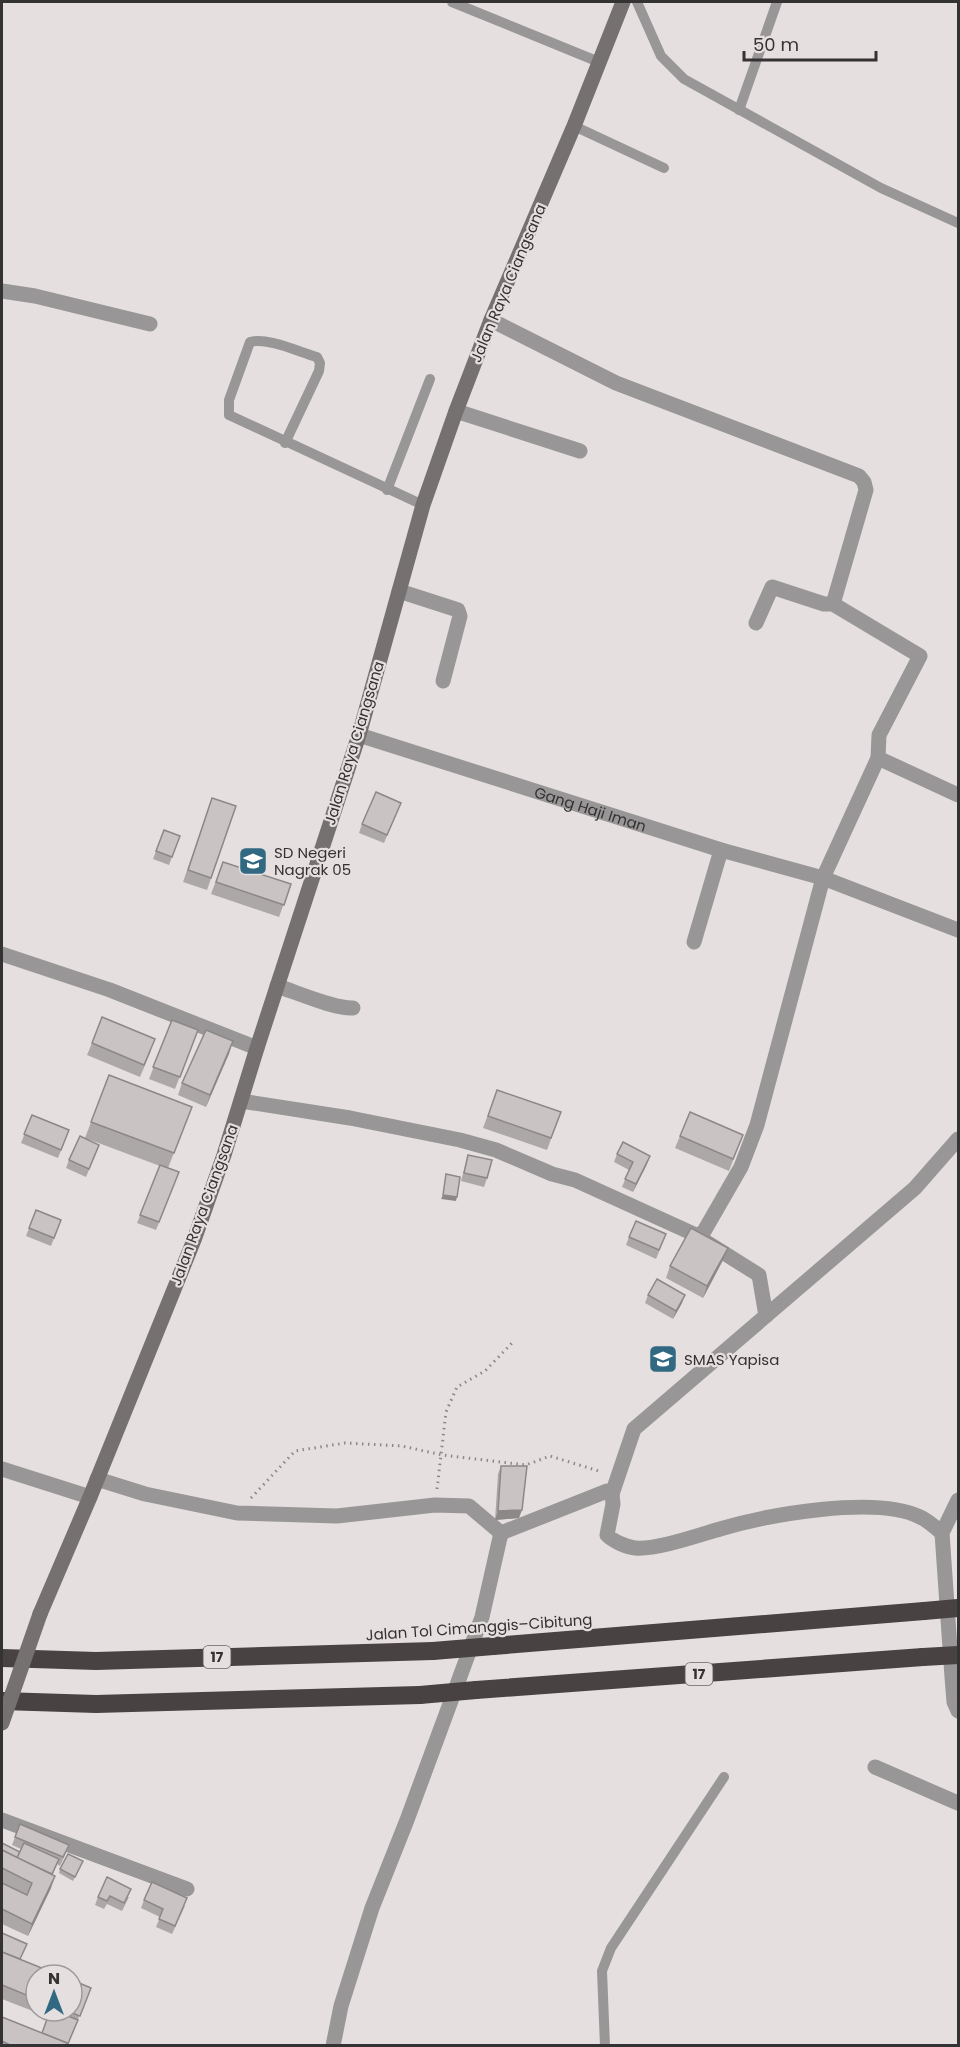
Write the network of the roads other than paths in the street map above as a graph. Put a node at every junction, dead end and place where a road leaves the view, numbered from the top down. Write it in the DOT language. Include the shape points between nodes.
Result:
graph roads {
  1 [pos="452,2"];
  2 [pos="623,2"];
  3 [pos="638,2"];
  4 [pos="777,2"];
  5 [pos="599,62"];
  6 [pos="739,110"];
  7 [pos="574,126"];
  8 [pos="664,168"];
  9 [pos="958,223"];
  10 [pos="2,291"];
  11 [pos="491,320"];
  12 [pos="150,324"];
  13 [pos="430,379"];
  14 [pos="456,411"];
  15 [pos="285,443"];
  16 [pos="580,451"];
  17 [pos="387,490"];
  18 [pos="423,505"];
  19 [pos="399,591"];
  20 [pos="833,603"];
  21 [pos="756,623"];
  22 [pos="443,681"];
  23 [pos="359,735"];
  24 [pos="878,758"];
  25 [pos="958,795"];
  26 [pos="721,850"];
  27 [pos="824,878"];
  28 [pos="958,930"];
  29 [pos="694,942"];
  30 [pos="2,954"];
  31 [pos="277,986"];
  32 [pos="353,1008"];
  33 [pos="257,1048"];
  34 [pos="241,1101"];
  35 [pos="958,1140"];
  36 [pos="696,1235"];
  37 [pos="766,1316"];
  38 [pos="2,1469"];
  39 [pos="97,1479"];
  40 [pos="612,1494"];
  41 [pos="90,1497"];
  42 [pos="958,1500"];
  43 [pos="501,1533"];
  44 [pos="942,1533"];
  45 [pos="958,1608"];
  46 [pos="958,1655"];
  47 [pos="2,1658"];
  48 [pos="2,1701"];
  49 [pos="958,1712"];
  50 [pos="2,1723"];
  51 [pos="875,1767"];
  52 [pos="724,1777"];
  53 [pos="958,1803"];
  54 [pos="2,1820"];
  55 [pos="188,1889"];
  56 [pos="333,2046"];
  57 [pos="605,2046"];
  1 -- 5 [label="lane"];
  2 -- 5 [label="main road, Jalan Raya Ciangsana"];
  3 -- 6 [label="lane" via="661,56 684,78"];
  4 -- 6 [label="lane"];
  5 -- 7 [label="main road, Jalan Raya Ciangsana"];
  6 -- 9 [label="lane" via="882,188"];
  7 -- 8 [label="lane"];
  7 -- 11 [label="main road, Jalan Raya Ciangsana"];
  10 -- 12 [label="street"];
  11 -- 14 [label="main road, Jalan Raya Ciangsana"];
  11 -- 20 [label="street" via="616,383 859,476 866,490"];
  13 -- 17 [label="lane"];
  14 -- 16 [label="street"];
  14 -- 18 [label="main road, Jalan Raya Ciangsana"];
  15 -- 15 [label="lane" via="229,415 229,400 253,341 317,357 320,363"];
  15 -- 17 [label="lane"];
  17 -- 18 [label="lane"];
  18 -- 19 [label="main road, Jalan Raya Ciangsana"];
  19 -- 22 [label="street" via="458,610 460,616"];
  19 -- 23 [label="main road, Jalan Raya Ciangsana"];
  20 -- 21 [label="street" via="772,587"];
  20 -- 24 [label="street" via="920,656 879,735"];
  23 -- 26 [label="street, Gang Haji Iman"];
  23 -- 31 [label="main road, Jalan Raya Ciangsana"];
  24 -- 25 [label="street"];
  24 -- 27 [label="street"];
  26 -- 27 [label="street, Gang Haji Iman"];
  26 -- 29 [label="street"];
  27 -- 28 [label="street, Gang Haji Iman"];
  27 -- 36 [label="street" via="757,1125 741,1167 703,1233"];
  30 -- 33 [label="street" via="110,990"];
  31 -- 32 [label="street"];
  31 -- 33 [label="main road, Jalan Raya Ciangsana"];
  33 -- 34 [label="main road, Jalan Raya Ciangsana"];
  34 -- 36 [label="street" via="361,1120 496,1150 575,1180"];
  34 -- 39 [label="main road, Jalan Raya Ciangsana" via="194,1240"];
  35 -- 37 [label="street" via="915,1188"];
  36 -- 37 [label="street" via="759,1275"];
  37 -- 40 [label="street" via="634,1429"];
  38 -- 41 [label="street"];
  39 -- 41 [label="main road, Jalan Raya Ciangsana"];
  39 -- 43 [label="street" via="145,1494 237,1513 337,1516 435,1505 469,1506"];
  40 -- 43 [label="street" via="607,1491"];
  40 -- 44 [label="street" via="607,1534 612,1540 635,1548 748,1521 867,1507 919,1516"];
  41 -- 50 [label="main road, Jalan Raya Ciangsana, bridge" via="40,1614"];
  42 -- 44 [label="street"];
  43 -- 56 [label="street" via="482,1617 372,1908 341,2006"];
  44 -- 49 [label="street" via="954,1702"];
  45 -- 47 [label="highway, Jalan Tol Cimanggis–Cibitung / 17, bridge" via="433,1651 96,1660"];
  46 -- 48 [label="highway, 17, bridge" via="420,1695 96,1704"];
  51 -- 53 [label="street"];
  52 -- 57 [label="lane" via="611,1948 602,1971"];
  54 -- 55 [label="street"];
}
